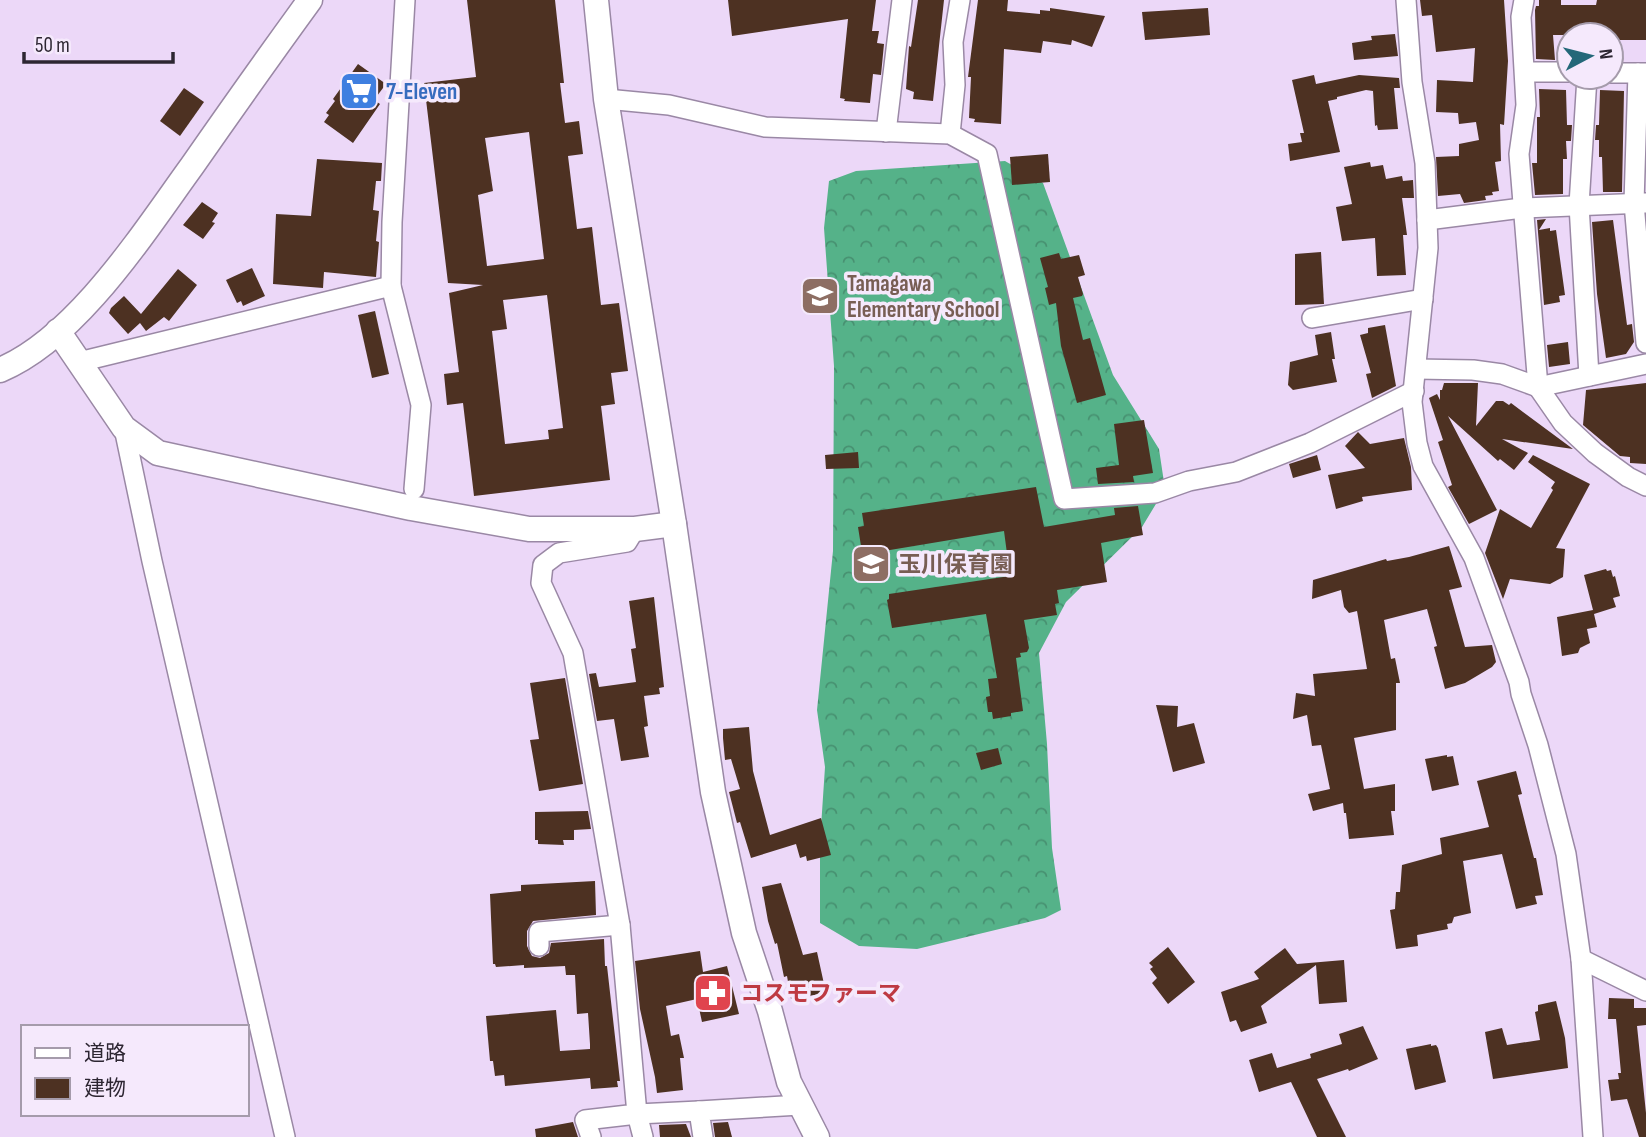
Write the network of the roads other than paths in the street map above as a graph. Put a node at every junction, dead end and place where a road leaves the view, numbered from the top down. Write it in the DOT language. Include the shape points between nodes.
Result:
graph roads {
  1 [pos="310,0"];
  2 [pos="405,0"];
  3 [pos="596,0"];
  4 [pos="902,0"];
  5 [pos="960,0"];
  6 [pos="1406,0"];
  7 [pos="1524,0"];
  8 [pos="1525,72"];
  9 [pos="1555,72"];
  10 [pos="1642,73"];
  11 [pos="1586,91"];
  12 [pos="606,99"];
  13 [pos="886,132"];
  14 [pos="950,134"];
  15 [pos="1640,203"];
  16 [pos="1579,205"];
  17 [pos="1522,208"];
  18 [pos="1427,220"];
  19 [pos="391,286"];
  20 [pos="1423,299"];
  21 [pos="1312,318"];
  22 [pos="58,331"];
  23 [pos="1646,343"];
  24 [pos="79,362"];
  25 [pos="1646,363"];
  26 [pos="1416,369"];
  27 [pos="0,370"];
  28 [pos="1589,376"];
  29 [pos="1538,387"];
  30 [pos="1414,391"];
  31 [pos="124,428"];
  32 [pos="1646,486"];
  33 [pos="414,489"];
  34 [pos="674,524"];
  35 [pos="635,528"];
  36 [pos="620,925"];
  37 [pos="539,946"];
  38 [pos="1581,959"];
  39 [pos="1646,991"];
  40 [pos="800,1105"];
  41 [pos="699,1111"];
  42 [pos="637,1114"];
  43 [pos="285,1137"];
  44 [pos="591,1137"];
  45 [pos="643,1137"];
  46 [pos="703,1137"];
  47 [pos="817,1137"];
  48 [pos="1593,1137"];
  1 -- 22 [label="street" via="143,233 103,285"];
  2 -- 19 [label="street"];
  3 -- 12 [label="street"];
  4 -- 13 [label="street"];
  5 -- 14 [label="street" via="953,42"];
  6 -- 18 [label="street"];
  7 -- 8 [label="street"];
  8 -- 9 [label="street"];
  8 -- 17 [label="street" via="1519,154"];
  10 -- 15 [label="street"];
  11 -- 16 [label="street"];
  12 -- 13 [label="street" via="669,105 765,127"];
  12 -- 34 [label="street"];
  13 -- 14 [label="street"];
  14 -- 30 [label="street" via="987,154 1064,499 1155,493 1236,472 1310,443"];
  15 -- 16 [label="street"];
  15 -- 23 [label="street"];
  16 -- 17 [label="street"];
  16 -- 28 [label="street"];
  17 -- 18 [label="street"];
  17 -- 29 [label="street"];
  18 -- 20 [label="street"];
  19 -- 24 [label="street"];
  19 -- 33 [label="street" via="421,405"];
  20 -- 21 [label="street"];
  20 -- 26 [label="street"];
  22 -- 24 [label="street"];
  22 -- 27 [label="street" via="17,363"];
  24 -- 31 [label="street"];
  25 -- 28 [label="street"];
  26 -- 29 [label="street" via="1503,374"];
  26 -- 30 [label="street"];
  28 -- 29 [label="street"];
  29 -- 32 [label="street" via="1563,423 1595,453"];
  30 -- 38 [label="street" via="1413,416 1423,467 1474,558 1538,745 1566,854"];
  31 -- 35 [label="street" via="158,453 411,508 529,529"];
  31 -- 43 [label="street"];
  34 -- 35 [label="street"];
  34 -- 40 [label="street" via="716,805 744,933"];
  35 -- 36 [label="street" via="627,542 559,552 543,565 541,583 573,653"];
  36 -- 37 [label="street" via="539,932"];
  36 -- 42 [label="street"];
  38 -- 39 [label="street"];
  38 -- 48 [label="street"];
  40 -- 41 [label="street"];
  40 -- 47 [label="street"];
  41 -- 42 [label="street"];
  41 -- 46 [label="street"];
  42 -- 44 [label="street" via="585,1120"];
  42 -- 45 [label="street"];
}
